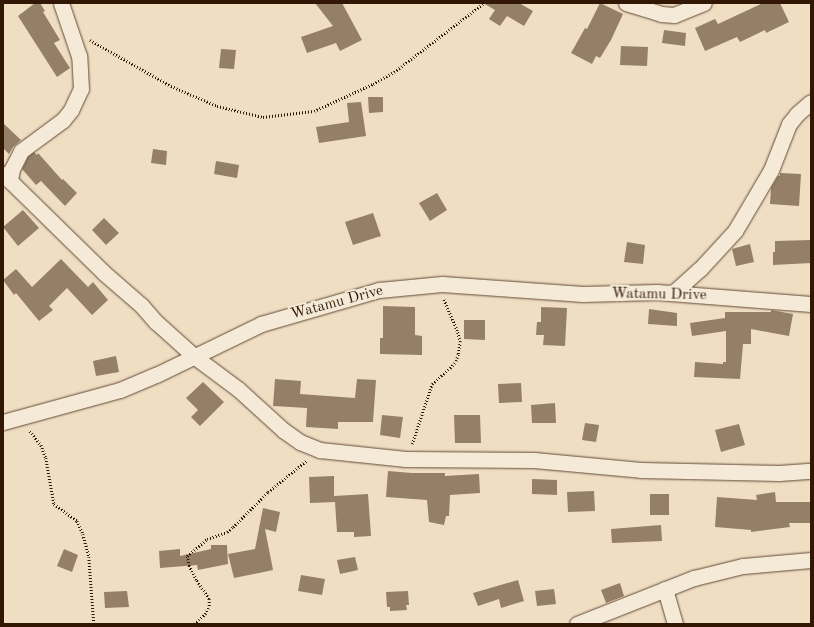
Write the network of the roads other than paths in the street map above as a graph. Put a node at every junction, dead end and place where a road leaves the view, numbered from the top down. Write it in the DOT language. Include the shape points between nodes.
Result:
graph roads {
  1 [pos="62,3"];
  2 [pos="626,3"];
  3 [pos="704,3"];
  4 [pos="811,102"];
  5 [pos="6,178"];
  6 [pos="673,293"];
  7 [pos="811,304"];
  8 [pos="195,357"];
  9 [pos="9,420"];
  10 [pos="811,471"];
  11 [pos="811,560"];
  12 [pos="665,589"];
  13 [pos="577,624"];
  14 [pos="676,624"];
  1 -- 5 [label="street" via="79,56 81,89 75,104 63,120 21,152"];
  2 -- 3 [label="street" via="660,14 674,15"];
  4 -- 6 [label="street" via="789,124 771,170 735,231 700,269"];
  5 -- 8 [label="street"];
  6 -- 7 [label="street, Watamu Drive"];
  6 -- 8 [label="street, Watamu Drive" via="583,294 442,284 379,290 261,324"];
  8 -- 9 [label="street, Watamu Drive" via="120,390"];
  8 -- 10 [label="street" via="238,389 283,430 300,442 320,450 406,459 534,460 641,470 779,473"];
  11 -- 12 [label="street" via="742,566 694,578"];
  12 -- 13 [label="street"];
  12 -- 14 [label="street"];
}
